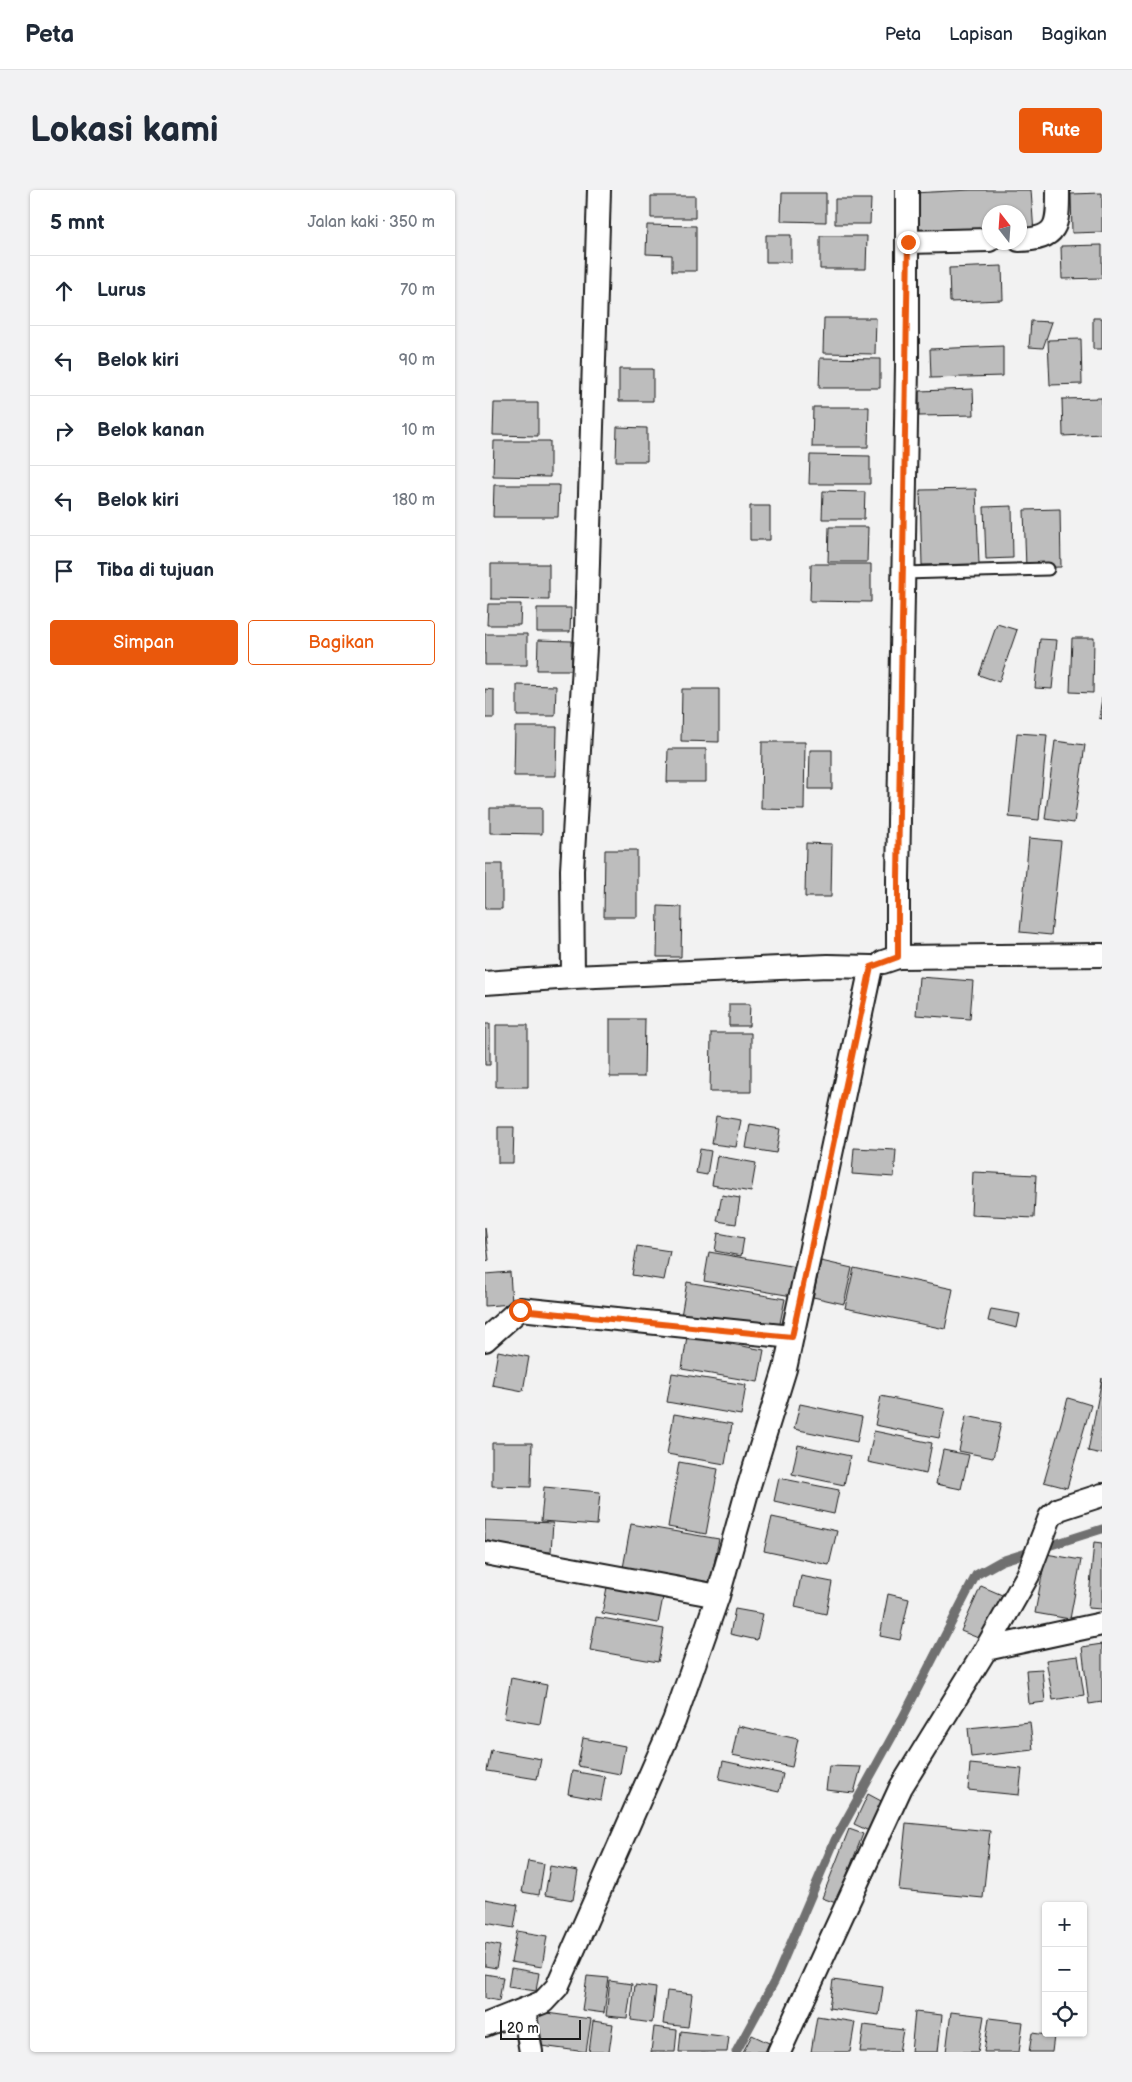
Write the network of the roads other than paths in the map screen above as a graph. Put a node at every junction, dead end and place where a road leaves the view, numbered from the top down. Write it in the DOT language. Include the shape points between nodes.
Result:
graph roads {
  1 [pos="599,190"];
  2 [pos="907,190"];
  3 [pos="1057,190"];
  4 [pos="982,240"];
  5 [pos="1027,240"];
  6 [pos="908,242"];
  7 [pos="1048,569"];
  8 [pos="903,573"];
  9 [pos="1102,955"];
  10 [pos="898,957"];
  11 [pos="871,967"];
  12 [pos="573,977"];
  13 [pos="485,983"];
  14 [pos="792,1337"];
  15 [pos="485,1340"];
  16 [pos="1102,1495"];
  17 [pos="485,1553"];
  18 [pos="718,1596"];
  19 [pos="1102,1624"];
  20 [pos="986,1649"];
  21 [pos="524,2010"];
  22 [pos="485,2025"];
  23 [pos="531,2052"];
  24 [pos="779,2052"];
  1 -- 12 [label="street" via="585,639 572,870"];
  2 -- 6 [label="street"];
  3 -- 5 [label="street" via="1055,229 1047,235"];
  4 -- 6 [label="street"];
  6 -- 8 [label="street"];
  7 -- 8 [label="lane"];
  8 -- 10 [label="street"];
  9 -- 10 [label="street"];
  10 -- 11 [label="street"];
  11 -- 12 [label="street"];
  11 -- 14 [label="street"];
  12 -- 13 [label="street"];
  14 -- 15 [label="street" via="520,1310"];
  14 -- 18 [label="street"];
  16 -- 20 [label="street" via="1059,1509 1050,1517 1028,1575"];
  17 -- 18 [label="street"];
  18 -- 21 [label="street" via="674,1720 557,1987 543,2002"];
  19 -- 20 [label="street"];
  20 -- 24 [label="street" via="901,1787"];
  21 -- 22 [label="street"];
  21 -- 23 [label="street"];
}
